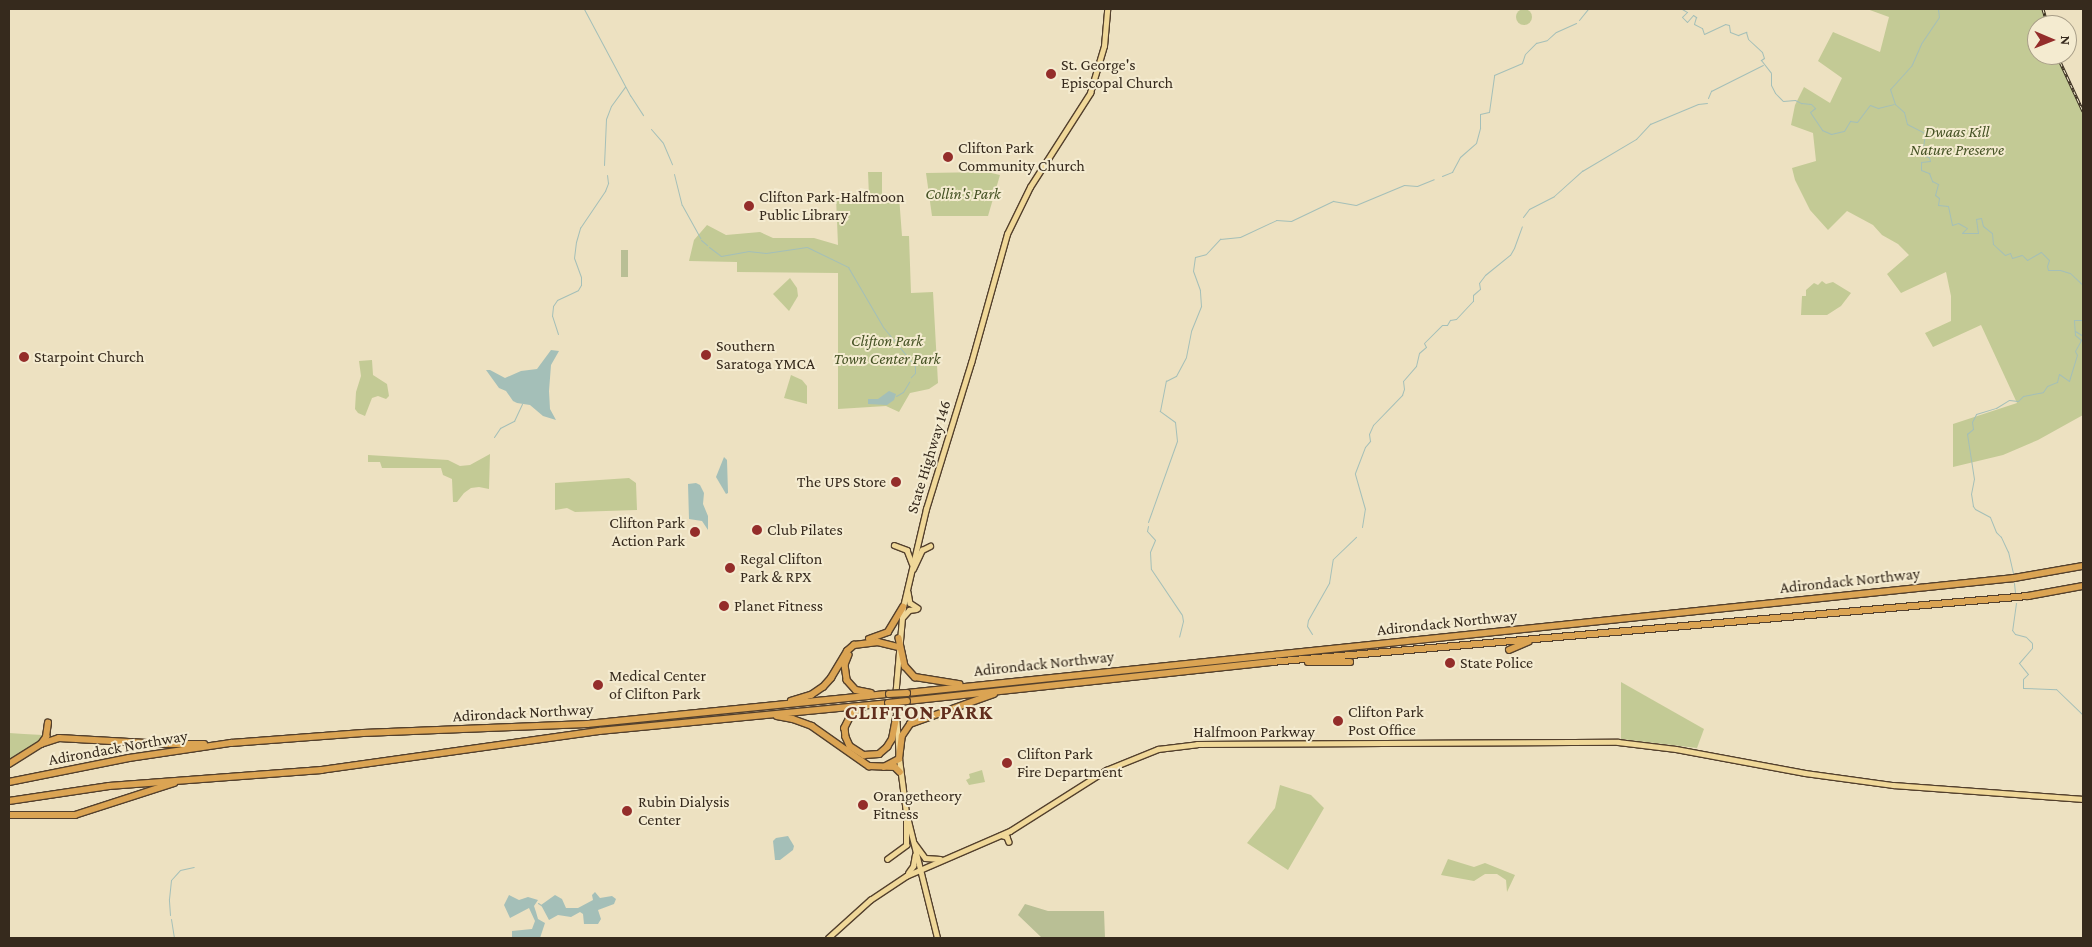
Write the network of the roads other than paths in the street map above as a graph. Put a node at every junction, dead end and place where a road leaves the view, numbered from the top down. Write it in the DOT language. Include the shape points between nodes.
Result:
graph roads {
  1 [pos="1106,9"];
  2 [pos="894,545"];
  3 [pos="930,546"];
  4 [pos="912,565"];
  5 [pos="2083,566"];
  6 [pos="911,572"];
  7 [pos="2083,586"];
  8 [pos="908,587"];
  9 [pos="903,607"];
  10 [pos="901,619"];
  11 [pos="899,638"];
  12 [pos="1556,638"];
  13 [pos="854,645"];
  14 [pos="898,649"];
  15 [pos="1509,650"];
  16 [pos="1271,662"];
  17 [pos="1350,662"];
  18 [pos="970,686"];
  19 [pos="1018,688"];
  20 [pos="878,695"];
  21 [pos="886,703"];
  22 [pos="767,707"];
  23 [pos="762,714"];
  24 [pos="896,718"];
  25 [pos="48,723"];
  26 [pos="231,743"];
  27 [pos="41,744"];
  28 [pos="899,759"];
  29 [pos="9,764"];
  30 [pos="884,767"];
  31 [pos="900,772"];
  32 [pos="186,779"];
  33 [pos="9,782"];
  34 [pos="2083,799"];
  35 [pos="9,801"];
  36 [pos="906,813"];
  37 [pos="9,815"];
  38 [pos="1001,835"];
  39 [pos="912,839"];
  40 [pos="1009,842"];
  41 [pos="916,853"];
  42 [pos="888,859"];
  43 [pos="944,859"];
  44 [pos="920,870"];
  45 [pos="906,876"];
  46 [pos="828,938"];
  47 [pos="936,938"];
  1 -- 4 [label="main road, State Highway 146" via="1104,46 1090,93 1023,198 1006,234"];
  2 -- 4 [label="main road" via="907,550"];
  3 -- 6 [label="main road" via="922,550"];
  4 -- 6 [label="main road, State Highway 146"];
  5 -- 18 [label="highway, Adirondack Northway" via="2014,578"];
  6 -- 8 [label="main road, State Highway 146"];
  7 -- 12 [label="highway, Adirondack Northway" via="2028,596"];
  8 -- 9 [label="main road, State Highway 146"];
  8 -- 10 [label="main road" via="910,603 918,608 909,610"];
  9 -- 10 [label="main road, State Highway 146"];
  9 -- 13 [label="highway" via="888,632"];
  10 -- 11 [label="main road, State Highway 146"];
  11 -- 14 [label="main road, State Highway 146"];
  11 -- 18 [label="highway" via="905,666 915,677"];
  12 -- 15 [label="highway"];
  12 -- 16 [label="highway, Adirondack Northway"];
  13 -- 14 [label="highway" via="878,642"];
  13 -- 22 [label="highway" via="823,687 805,697"];
  14 -- 20 [label="highway" via="883,644 863,645 853,650 846,660 844,671 850,684 860,692"];
  14 -- 24 [label="main road, State Highway 146"];
  16 -- 17 [label="highway"];
  16 -- 19 [label="highway, Adirondack Northway"];
  18 -- 20 [label="highway, Adirondack Northway, bridge"];
  19 -- 21 [label="highway, Adirondack Northway, bridge"];
  19 -- 28 [label="highway" via="990,694 910,724 902,736"];
  20 -- 22 [label="highway, Adirondack Northway"];
  21 -- 23 [label="highway, Adirondack Northway"];
  21 -- 24 [label="highway" via="852,714 845,728 850,746 864,756 882,752 892,739"];
  22 -- 26 [label="highway, Adirondack Northway" via="588,724 363,733"];
  23 -- 30 [label="highway" via="800,721 865,764"];
  23 -- 32 [label="highway, Adirondack Northway" via="599,731 354,766"];
  24 -- 28 [label="main road, State Highway 146"];
  25 -- 27 [label="highway" via="47,735"];
  26 -- 27 [label="highway" via="164,744 59,738"];
  26 -- 33 [label="highway, Adirondack Northway" via="136,757"];
  27 -- 29 [label="highway"];
  28 -- 30 [label="highway"];
  28 -- 31 [label="main road, State Highway 146"];
  30 -- 31 [label="highway" via="895,767"];
  31 -- 36 [label="main road, State Highway 146"];
  32 -- 35 [label="highway, Adirondack Northway"];
  32 -- 37 [label="highway" via="75,815"];
  34 -- 38 [label="main road, Halfmoon Parkway" via="1893,784 1805,773 1647,745 1583,742 1204,743 1158,749 1106,770"];
  36 -- 39 [label="main road, State Highway 146"];
  36 -- 42 [label="main road" via="906,845"];
  38 -- 40 [label="main road"];
  38 -- 43 [label="main road, Halfmoon Parkway"];
  39 -- 41 [label="main road, State Highway 146"];
  39 -- 43 [label="main road" via="925,858"];
  41 -- 44 [label="main road, State Highway 146"];
  41 -- 45 [label="main road"];
  43 -- 44 [label="main road, Halfmoon Parkway"];
  44 -- 45 [label="main road, Halfmoon Parkway"];
  44 -- 47 [label="main road, State Highway 146"];
  45 -- 46 [label="main road, Halfmoon Parkway" via="870,900"];
}
